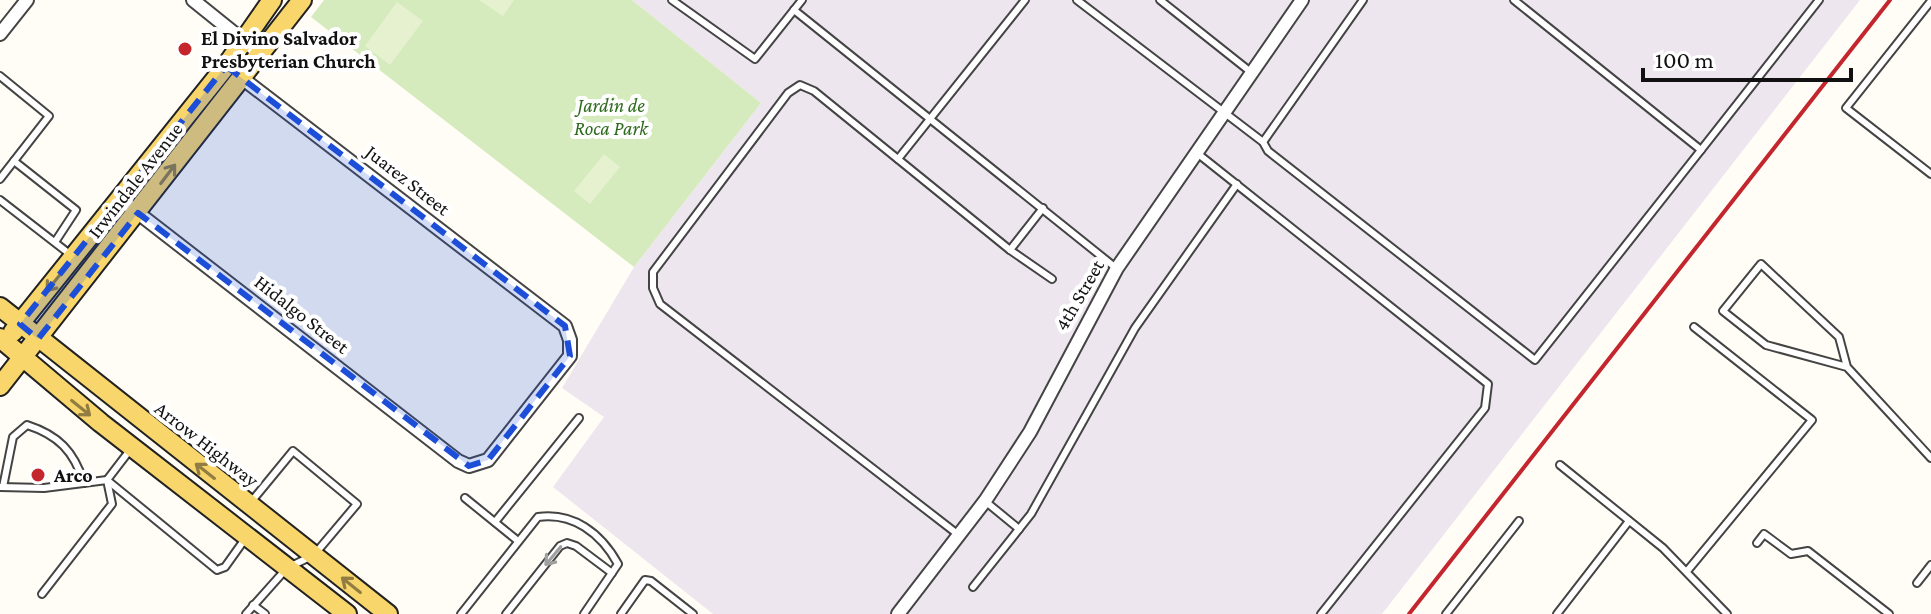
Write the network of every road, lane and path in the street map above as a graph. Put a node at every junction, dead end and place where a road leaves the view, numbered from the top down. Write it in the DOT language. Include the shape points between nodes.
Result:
graph roads {
  1 [pos="27,0"];
  2 [pos="193,0"];
  3 [pos="272,0"];
  4 [pos="302,0"];
  5 [pos="672,0"];
  6 [pos="802,0"];
  7 [pos="1025,0"];
  8 [pos="1077,0"];
  9 [pos="1160,0"];
  10 [pos="1302,0"];
  11 [pos="1363,0"];
  12 [pos="1514,0"];
  13 [pos="1819,0"];
  14 [pos="1931,1"];
  15 [pos="794,10"];
  16 [pos="0,34"];
  17 [pos="244,41"];
  18 [pos="260,54"];
  19 [pos="226,66"];
  20 [pos="1252,73"];
  21 [pos="0,76"];
  22 [pos="242,78"];
  23 [pos="1224,113"];
  24 [pos="931,119"];
  25 [pos="1263,142"];
  26 [pos="1701,150"];
  27 [pos="1197,153"];
  28 [pos="898,159"];
  29 [pos="14,161"];
  30 [pos="1931,174"];
  31 [pos="0,179"];
  32 [pos="1237,184"];
  33 [pos="120,199"];
  34 [pos="0,200"];
  35 [pos="1043,208"];
  36 [pos="138,213"];
  37 [pos="55,242"];
  38 [pos="1010,250"];
  39 [pos="74,257"];
  40 [pos="1117,268"];
  41 [pos="1052,279"];
  42 [pos="0,307"];
  43 [pos="20,324"];
  44 [pos="1694,327"];
  45 [pos="38,339"];
  46 [pos="1,342"];
  47 [pos="22,357"];
  48 [pos="1847,367"];
  49 [pos="0,386"];
  50 [pos="579,418"];
  51 [pos="132,448"];
  52 [pos="1931,458"];
  53 [pos="458,461"];
  54 [pos="1560,465"];
  55 [pos="107,480"];
  56 [pos="84,483"];
  57 [pos="1,487"];
  58 [pos="465,498"];
  59 [pos="985,501"];
  60 [pos="249,505"];
  61 [pos="1519,521"];
  62 [pos="1629,521"];
  63 [pos="495,522"];
  64 [pos="1019,529"];
  65 [pos="247,536"];
  66 [pos="960,536"];
  67 [pos="518,541"];
  68 [pos="1757,543"];
  69 [pos="314,555"];
  70 [pos="1931,565"];
  71 [pos="287,568"];
  72 [pos="1688,570"];
  73 [pos="612,573"];
  74 [pos="1917,583"];
  75 [pos="973,587"];
  76 [pos="42,594"];
  77 [pos="253,605"];
  78 [pos="623,613"];
  79 [pos="692,613"];
  80 [pos="246,614"];
  81 [pos="265,614"];
  82 [pos="347,614"];
  83 [pos="388,614"];
  84 [pos="461,614"];
  85 [pos="506,614"];
  86 [pos="584,614"];
  87 [pos="898,614"];
  88 [pos="1321,614"];
  89 [pos="1446,614"];
  90 [pos="1557,614"];
  91 [pos="1727,614"];
  92 [pos="1889,614"];
  1 -- 16 [label="street"];
  2 -- 17 [label="street"];
  3 -- 17 [label="main road, Irwindale Avenue"];
  4 -- 18 [label="main road, Irwindale Avenue"];
  5 -- 15 [label="lane" via="751,59 758,58"];
  6 -- 15 [label="lane"];
  7 -- 24 [label="lane"];
  8 -- 23 [label="lane"];
  9 -- 20 [label="lane"];
  10 -- 20 [label="street, 4th Street"];
  11 -- 25 [label="lane"];
  12 -- 26 [label="lane"];
  13 -- 26 [label="lane"];
  14 -- 30 [label="lane" via="1846,108"];
  15 -- 24 [label="lane"];
  17 -- 18 [label="street"];
  17 -- 19 [label="main road, Irwindale Avenue"];
  18 -- 22 [label="main road, Irwindale Avenue"];
  19 -- 22 [label="street, Juarez Street"];
  19 -- 33 [label="main road, Irwindale Avenue"];
  20 -- 23 [label="street, 4th Street"];
  21 -- 29 [label="lane" via="49,116"];
  36 -- 22 [label="main road, Irwindale Avenue, one-way"];
  22 -- 53 [label="street, Juarez Street" via="565,326 570,356 488,460 469,466"];
  23 -- 25 [label="lane"];
  23 -- 27 [label="street, 4th Street"];
  24 -- 28 [label="lane"];
  24 -- 35 [label="lane"];
  25 -- 26 [label="lane" via="1535,360"];
  27 -- 32 [label="lane"];
  27 -- 40 [label="street, 4th Street"];
  28 -- 38 [label="lane"];
  28 -- 66 [label="lane" via="800,85 788,93 653,272 653,288 660,304"];
  29 -- 31 [label="lane"];
  29 -- 37 [label="lane" via="76,210"];
  32 -- 64 [label="lane" via="1135,328 1059,468"];
  32 -- 88 [label="lane" via="1488,384 1485,408"];
  33 -- 36 [label="street, Hidalgo Street"];
  33 -- 39 [label="main road, Irwindale Avenue"];
  34 -- 37 [label="lane"];
  35 -- 38 [label="lane"];
  35 -- 40 [label="lane"];
  36 -- 45 [label="main road, Irwindale Avenue"];
  36 -- 53 [label="street, Hidalgo Street"];
  37 -- 39 [label="lane"];
  38 -- 41 [label="lane"];
  39 -- 43 [label="main road, Irwindale Avenue, one-way"];
  40 -- 59 [label="street, 4th Street" via="1030,432"];
  42 -- 43 [label="main road, Arrow Highway"];
  43 -- 45 [label="main road, Arrow Highway"];
  43 -- 46 [label="main road, Irwindale Avenue"];
  44 -- 72 [label="lane" via="1812,420"];
  45 -- 47 [label="main road, Irwindale Avenue"];
  60 -- 45 [label="main road, Arrow Highway, one-way"];
  46 -- 47 [label="main road"];
  47 -- 49 [label="main road, Irwindale Avenue"];
  47 -- 51 [label="main road, one-way"];
  48 -- 48 [label="lane" via="1839,337 1761,264 1723,311 1766,345"];
  48 -- 52 [label="lane"];
  50 -- 63 [label="lane"];
  51 -- 55 [label="lane"];
  51 -- 65 [label="main road"];
  54 -- 62 [label="lane"];
  55 -- 56 [label="lane"];
  55 -- 65 [label="lane" via="217,570 225,567"];
  55 -- 76 [label="lane" via="112,504"];
  56 -- 57 [label="lane"];
  56 -- 57 [label="lane" via="65,444 27,425 13,437"];
  58 -- 63 [label="lane"];
  59 -- 64 [label="lane"];
  59 -- 66 [label="street, 4th Street"];
  60 -- 69 [label="main road, Arrow Highway"];
  60 -- 69 [label="lane" via="293,451 357,504"];
  61 -- 89 [label="lane"];
  62 -- 72 [label="lane"];
  62 -- 90 [label="lane"];
  63 -- 67 [label="lane"];
  64 -- 75 [label="lane"];
  65 -- 71 [label="main road"];
  66 -- 87 [label="street, 4th Street"];
  67 -- 73 [label="lane" via="538,517 558,514 609,548 618,564"];
  67 -- 84 [label="lane"];
  68 -- 92 [label="lane" via="1764,534 1791,554 1808,551"];
  69 -- 71 [label="lane"];
  83 -- 69 [label="main road, Arrow Highway, one-way"];
  70 -- 74 [label="lane"];
  71 -- 77 [label="lane"];
  71 -- 82 [label="main road"];
  72 -- 91 [label="lane"];
  73 -- 85 [label="lane, one-way" via="567,543"];
  73 -- 86 [label="lane"];
  77 -- 80 [label="lane"];
  77 -- 81 [label="lane"];
  78 -- 79 [label="lane" via="645,580"];
}
